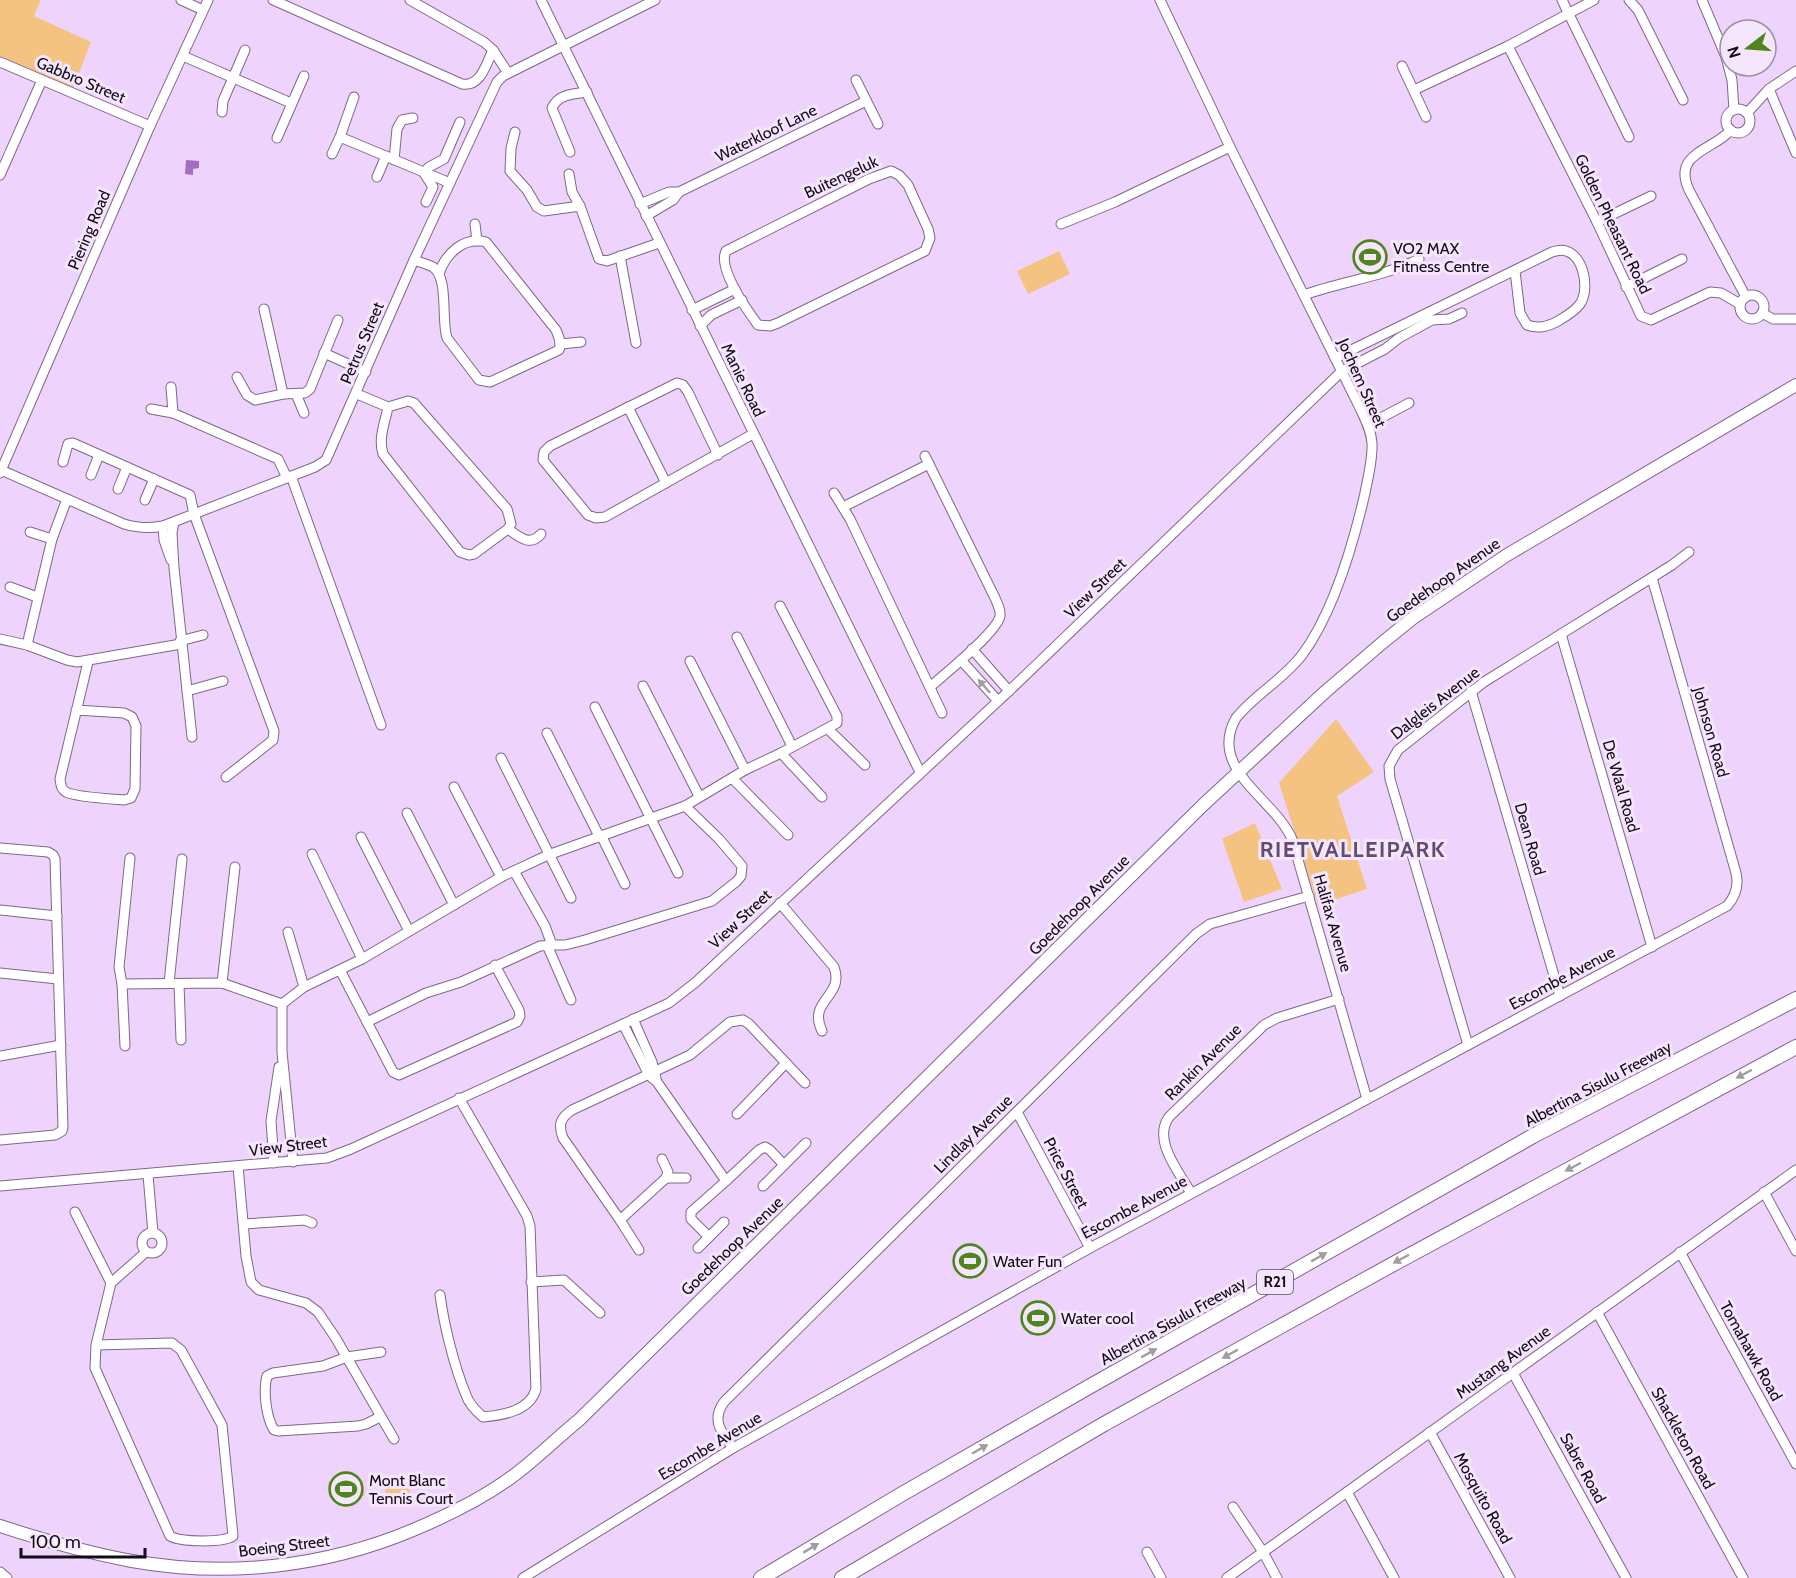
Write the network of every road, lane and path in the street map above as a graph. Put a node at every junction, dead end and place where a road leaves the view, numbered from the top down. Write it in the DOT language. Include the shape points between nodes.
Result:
graph roads {
  1 [pos="181,0"];
  2 [pos="208,0"];
  3 [pos="273,0"];
  4 [pos="410,0"];
  5 [pos="542,0"];
  6 [pos="655,0"];
  7 [pos="1160,0"];
  8 [pos="1562,0"];
  9 [pos="1594,0"];
  10 [pos="1629,0"];
  11 [pos="1704,1"];
  12 [pos="203,10"];
  13 [pos="1569,15"];
  14 [pos="563,44"];
  15 [pos="1508,46"];
  16 [pos="245,50"];
  17 [pos="493,50"];
  18 [pos="183,56"];
  19 [pos="0,62"];
  20 [pos="1401,66"];
  21 [pos="1796,71"];
  22 [pos="508,73"];
  23 [pos="304,76"];
  24 [pos="233,78"];
  25 [pos="42,80"];
  26 [pos="856,80"];
  27 [pos="1769,89"];
  28 [pos="1414,90"];
  29 [pos="587,92"];
  30 [pos="354,97"];
  31 [pos="1683,100"];
  32 [pos="866,101"];
  33 [pos="291,103"];
  34 [pos="1734,110"];
  35 [pos="222,112"];
  36 [pos="1747,113"];
  37 [pos="1426,117"];
  38 [pos="413,118"];
  39 [pos="460,122"];
  40 [pos="878,124"];
  41 [pos="150,126"];
  42 [pos="1731,130"];
  43 [pos="515,132"];
  44 [pos="340,136"];
  45 [pos="1629,137"];
  46 [pos="277,138"];
  47 [pos="1230,147"];
  48 [pos="570,152"];
  49 [pos="1796,153"];
  50 [pos="332,154"];
  51 [pos="390,158"];
  52 [pos="424,173"];
  53 [pos="569,174"];
  54 [pos="0,175"];
  55 [pos="377,177"];
  56 [pos="450,183"];
  57 [pos="678,192"];
  58 [pos="1651,196"];
  59 [pos="426,202"];
  60 [pos="640,204"];
  61 [pos="580,206"];
  62 [pos="646,216"];
  63 [pos="1597,222"];
  64 [pos="475,224"];
  65 [pos="1061,224"];
  66 [pos="477,241"];
  67 [pos="659,243"];
  68 [pos="620,256"];
  69 [pos="1419,259"];
  70 [pos="1682,259"];
  71 [pos="414,260"];
  72 [pos="1515,271"];
  73 [pos="439,274"];
  74 [pos="1626,287"];
  75 [pos="735,289"];
  76 [pos="1304,295"];
  77 [pos="742,300"];
  78 [pos="1743,301"];
  79 [pos="264,309"];
  80 [pos="692,310"];
  81 [pos="1462,313"];
  82 [pos="1762,313"];
  83 [pos="1796,319"];
  84 [pos="338,320"];
  85 [pos="700,326"];
  86 [pos="581,342"];
  87 [pos="636,343"];
  88 [pos="560,344"];
  89 [pos="324,353"];
  90 [pos="1335,358"];
  91 [pos="1342,371"];
  92 [pos="366,372"];
  93 [pos="237,377"];
  94 [pos="1796,385"];
  95 [pos="171,387"];
  96 [pos="283,394"];
  97 [pos="296,394"];
  98 [pos="357,394"];
  99 [pos="1409,403"];
  100 [pos="388,407"];
  101 [pos="628,407"];
  102 [pos="151,409"];
  103 [pos="173,413"];
  104 [pos="304,413"];
  105 [pos="1367,423"];
  106 [pos="753,434"];
  107 [pos="99,455"];
  108 [pos="718,455"];
  109 [pos="63,462"];
  110 [pos="127,467"];
  111 [pos="1,472"];
  112 [pos="91,475"];
  113 [pos="289,477"];
  114 [pos="154,479"];
  115 [pos="666,483"];
  116 [pos="118,489"];
  117 [pos="834,493"];
  118 [pos="67,499"];
  119 [pos="145,500"];
  120 [pos="843,507"];
  121 [pos="194,514"];
  122 [pos="174,522"];
  123 [pos="163,526"];
  124 [pos="508,529"];
  125 [pos="30,532"];
  126 [pos="541,534"];
  127 [pos="52,539"];
  128 [pos="1689,552"];
  129 [pos="174,568"];
  130 [pos="1652,578"];
  131 [pos="10,587"];
  132 [pos="37,597"];
  133 [pos="780,606"];
  134 [pos="1561,634"];
  135 [pos="203,635"];
  136 [pos="737,637"];
  137 [pos="0,639"];
  138 [pos="181,642"];
  139 [pos="27,645"];
  140 [pos="972,649"];
  141 [pos="961,660"];
  142 [pos="690,661"];
  143 [pos="88,662"];
  144 [pos="223,681"];
  145 [pos="643,686"];
  146 [pos="930,687"];
  147 [pos="187,691"];
  148 [pos="1009,691"];
  149 [pos="1471,691"];
  150 [pos="998,701"];
  151 [pos="595,708"];
  152 [pos="76,710"];
  153 [pos="942,713"];
  154 [pos="381,725"];
  155 [pos="828,729"];
  156 [pos="547,733"];
  157 [pos="192,737"];
  158 [pos="792,746"];
  159 [pos="781,753"];
  160 [pos="501,758"];
  161 [pos="865,765"];
  162 [pos="745,770"];
  163 [pos="1238,771"];
  164 [pos="920,772"];
  165 [pos="226,777"];
  166 [pos="732,778"];
  167 [pos="454,787"];
  168 [pos="699,796"];
  169 [pos="822,797"];
  170 [pos="685,806"];
  171 [pos="407,813"];
  172 [pos="652,818"];
  173 [pos="788,835"];
  174 [pos="600,836"];
  175 [pos="361,837"];
  176 [pos="0,848"];
  177 [pos="312,854"];
  178 [pos="549,855"];
  179 [pos="130,858"];
  180 [pos="182,859"];
  181 [pos="235,867"];
  182 [pos="514,871"];
  183 [pos="678,873"];
  184 [pos="501,877"];
  185 [pos="624,884"];
  186 [pos="1309,896"];
  187 [pos="1734,896"];
  188 [pos="571,898"];
  189 [pos="780,903"];
  190 [pos="454,905"];
  191 [pos="0,910"];
  192 [pos="57,916"];
  193 [pos="288,932"];
  194 [pos="409,932"];
  195 [pos="550,945"];
  196 [pos="1652,946"];
  197 [pos="362,958"];
  198 [pos="495,965"];
  199 [pos="340,970"];
  200 [pos="0,973"];
  201 [pos="58,979"];
  202 [pos="222,983"];
  203 [pos="122,984"];
  204 [pos="174,984"];
  205 [pos="304,987"];
  206 [pos="1560,996"];
  207 [pos="1339,999"];
  208 [pos="1796,999"];
  209 [pos="571,1000"];
  210 [pos="282,1004"];
  211 [pos="633,1019"];
  212 [pos="367,1022"];
  213 [pos="623,1024"];
  214 [pos="822,1031"];
  215 [pos="181,1040"];
  216 [pos="61,1045"];
  217 [pos="1468,1045"];
  218 [pos="125,1046"];
  219 [pos="1796,1047"];
  220 [pos="282,1052"];
  221 [pos="0,1056"];
  222 [pos="786,1063"];
  223 [pos="654,1077"];
  224 [pos="805,1083"];
  225 [pos="459,1098"];
  226 [pos="1367,1099"];
  227 [pos="1017,1112"];
  228 [pos="737,1114"];
  229 [pos="0,1140"];
  230 [pos="806,1143"];
  231 [pos="662,1159"];
  232 [pos="293,1162"];
  233 [pos="274,1163"];
  234 [pos="784,1165"];
  235 [pos="238,1166"];
  236 [pos="1796,1170"];
  237 [pos="148,1175"];
  238 [pos="666,1178"];
  239 [pos="686,1178"];
  240 [pos="726,1181"];
  241 [pos="763,1185"];
  242 [pos="0,1186"];
  243 [pos="1764,1192"];
  244 [pos="1191,1193"];
  245 [pos="75,1212"];
  246 [pos="620,1220"];
  247 [pos="724,1222"];
  248 [pos="312,1223"];
  249 [pos="244,1224"];
  250 [pos="153,1233"];
  251 [pos="709,1237"];
  252 [pos="698,1248"];
  253 [pos="1090,1248"];
  254 [pos="639,1250"];
  255 [pos="1796,1251"];
  256 [pos="146,1252"];
  257 [pos="1680,1252"];
  258 [pos="531,1282"];
  259 [pos="111,1283"];
  260 [pos="440,1294"];
  261 [pos="1597,1312"];
  262 [pos="600,1313"];
  263 [pos="96,1345"];
  264 [pos="381,1352"];
  265 [pos="347,1358"];
  266 [pos="1514,1372"];
  267 [pos="380,1417"];
  268 [pos="1430,1432"];
  269 [pos="394,1439"];
  270 [pos="733,1449"];
  271 [pos="1796,1464"];
  272 [pos="1347,1492"];
  273 [pos="1233,1507"];
  274 [pos="0,1517"];
  275 [pos="440,1519"];
  276 [pos="0,1526"];
  277 [pos="55,1543"];
  278 [pos="1147,1552"];
  279 [pos="1263,1552"];
  280 [pos="0,1572"];
  281 [pos="7,1578"];
  282 [pos="523,1578"];
  283 [pos="761,1578"];
  284 [pos="842,1578"];
  285 [pos="1161,1578"];
  286 [pos="1227,1578"];
  287 [pos="1277,1578"];
  288 [pos="1394,1578"];
  289 [pos="1510,1578"];
  290 [pos="1626,1578"];
  291 [pos="1743,1578"];
  1 -- 12 [label="street"];
  2 -- 12 [label="street, Piering Road"];
  3 -- 17 [label="street" via="462,84 476,82"];
  4 -- 17 [label="street"];
  5 -- 14 [label="street, Manie Road"];
  6 -- 14 [label="street, Petrus Street"];
  7 -- 47 [label="street, Jochem Street"];
  8 -- 13 [label="street"];
  9 -- 13 [label="street"];
  10 -- 31 [label="street" via="1638,10"];
  11 -- 34 [label="street" via="1726,57"];
  12 -- 18 [label="street, Piering Road"];
  13 -- 15 [label="street"];
  13 -- 45 [label="street"];
  14 -- 22 [label="street, Petrus Street"];
  14 -- 29 [label="street, Manie Road"];
  15 -- 28 [label="street"];
  15 -- 63 [label="street, Golden Pheasant Road"];
  16 -- 24 [label="street"];
  17 -- 22 [label="street"];
  18 -- 24 [label="street"];
  18 -- 41 [label="street, Piering Road"];
  19 -- 25 [label="street, Gabbro Street"];
  20 -- 28 [label="street"];
  21 -- 27 [label="street"];
  22 -- 56 [label="street, Petrus Street" via="494,87"];
  23 -- 33 [label="street"];
  24 -- 33 [label="street"];
  24 -- 35 [label="street"];
  25 -- 41 [label="street, Gabbro Street"];
  25 -- 54 [label="street"];
  26 -- 32 [label="street"];
  27 -- 36 [label="street"];
  27 -- 49 [label="street"];
  28 -- 37 [label="street"];
  29 -- 48 [label="street" via="561,97 552,108"];
  29 -- 60 [label="street, Manie Road"];
  30 -- 44 [label="street"];
  32 -- 40 [label="street"];
  32 -- 57 [label="street, Waterkloof Lane"];
  33 -- 46 [label="street"];
  34 -- 36 [label="street"];
  34 -- 42 [label="street" via="1727,119"];
  36 -- 42 [label="street" via="1748,128 1740,133"];
  38 -- 51 [label="street" via="402,120"];
  39 -- 52 [label="street" via="444,159"];
  41 -- 111 [label="street, Piering Road"];
  42 -- 78 [label="street" via="1692,156 1684,177"];
  43 -- 61 [label="street" via="510,171 537,207 544,211"];
  44 -- 50 [label="street"];
  44 -- 51 [label="street"];
  47 -- 65 [label="street"];
  47 -- 76 [label="street, Jochem Street"];
  51 -- 52 [label="street"];
  51 -- 55 [label="street"];
  52 -- 56 [label="street"];
  52 -- 59 [label="street" via="433,187"];
  53 -- 61 [label="street" via="572,192"];
  56 -- 71 [label="street, Petrus Street"];
  57 -- 60 [label="street, Waterkloof Lane"];
  57 -- 62 [label="street, Waterkloof Lane" via="673,200"];
  58 -- 63 [label="street"];
  60 -- 62 [label="street, Manie Road"];
  61 -- 68 [label="street" via="599,259 607,261"];
  62 -- 67 [label="street, Manie Road"];
  63 -- 74 [label="street, Golden Pheasant Road"];
  64 -- 66 [label="street"];
  66 -- 73 [label="street" via="458,246 442,263"];
  66 -- 88 [label="street" via="490,245 556,330"];
  67 -- 68 [label="street"];
  67 -- 80 [label="street, Manie Road"];
  68 -- 87 [label="street"];
  69 -- 76 [label="street" via="1392,271"];
  70 -- 74 [label="street"];
  71 -- 73 [label="street" via="433,267"];
  71 -- 92 [label="street, Petrus Street"];
  72 -- 72 [label="street" via="1552,252 1567,251 1582,270 1586,289 1581,303 1552,324 1527,325 1520,313"];
  72 -- 90 [label="street"];
  73 -- 88 [label="street" via="447,338 479,380 490,382 555,352"];
  74 -- 78 [label="street, Golden Pheasant Road" via="1638,311 1651,320 1710,292"];
  75 -- 77 [label="street, Buitengeluk"];
  75 -- 77 [label="street, Buitengeluk" via="723,261 730,248 882,173 891,171 908,185 928,229 930,238 925,251 770,326 758,325"];
  75 -- 80 [label="street"];
  76 -- 90 [label="street, Jochem Street"];
  77 -- 85 [label="street" via="711,315"];
  78 -- 82 [label="street" via="1752,296 1759,298"];
  78 -- 82 [label="street" via="1741,312 1746,318 1753,319"];
  79 -- 96 [label="street"];
  80 -- 85 [label="street, Manie Road"];
  81 -- 91 [label="street, View Street" via="1432,320"];
  82 -- 83 [label="street" via="1773,319"];
  84 -- 89 [label="street"];
  85 -- 106 [label="street, Manie Road"];
  86 -- 88 [label="street"];
  89 -- 92 [label="street"];
  89 -- 97 [label="street" via="310,389"];
  90 -- 91 [label="street, Jochem Street"];
  91 -- 105 [label="street, Jochem Street"];
  91 -- 148 [label="street, View Street"];
  92 -- 98 [label="street, Petrus Street"];
  93 -- 96 [label="street" via="255,400"];
  94 -- 163 [label="main road, Goedehoop Avenue" via="1459,586 1382,643"];
  95 -- 103 [label="street"];
  96 -- 97 [label="street"];
  97 -- 104 [label="street"];
  98 -- 100 [label="street"];
  98 -- 113 [label="street, Petrus Street" via="326,460"];
  99 -- 105 [label="street"];
  100 -- 124 [label="street" via="408,400 419,408 507,509 511,524"];
  100 -- 124 [label="street" via="380,445 383,454 460,552 474,554"];
  101 -- 108 [label="street" via="673,384 683,385"];
  101 -- 115 [label="street"];
  101 -- 115 [label="street" via="550,446 543,460 588,515 596,518 605,517"];
  102 -- 103 [label="street"];
  103 -- 113 [label="street" via="278,459"];
  105 -- 163 [label="street, Jochem Street" via="1371,459 1346,563 1303,654 1233,723 1228,750"];
  106 -- 108 [label="street"];
  106 -- 164 [label="street, Manie Road"];
  107 -- 109 [label="street" via="71,443"];
  107 -- 110 [label="street"];
  107 -- 112 [label="street"];
  108 -- 115 [label="street"];
  110 -- 114 [label="street"];
  110 -- 116 [label="street"];
  111 -- 118 [label="street, Petrus Street"];
  113 -- 121 [label="street, Petrus Street"];
  113 -- 154 [label="street"];
  114 -- 119 [label="street"];
  114 -- 121 [label="street" via="189,494"];
  117 -- 120 [label="street"];
  118 -- 123 [label="street, Petrus Street" via="134,527"];
  118 -- 127 [label="street"];
  120 -- 140 [label="street" via="927,460 999,608 1000,616 993,628"];
  120 -- 146 [label="street"];
  121 -- 122 [label="street, Petrus Street"];
  121 -- 165 [label="street" via="274,731 273,740"];
  122 -- 123 [label="street, Petrus Street"];
  122 -- 129 [label="street"];
  123 -- 129 [label="street"];
  124 -- 126 [label="street" via="527,541"];
  125 -- 127 [label="street"];
  127 -- 132 [label="street"];
  128 -- 130 [label="street, Dalgleis Avenue"];
  129 -- 138 [label="street"];
  130 -- 134 [label="street, Dalgleis Avenue"];
  130 -- 187 [label="street, Johnson Road" via="1736,873"];
  131 -- 132 [label="street"];
  132 -- 139 [label="street"];
  133 -- 155 [label="street" via="837,716 837,723"];
  134 -- 149 [label="street, Dalgleis Avenue"];
  134 -- 196 [label="street, De Waal Road"];
  135 -- 138 [label="street"];
  136 -- 158 [label="street"];
  137 -- 139 [label="street"];
  138 -- 143 [label="street"];
  138 -- 147 [label="street"];
  139 -- 143 [label="street" via="67,660"];
  140 -- 141 [label="street"];
  140 -- 148 [label="street"];
  141 -- 146 [label="street"];
  150 -- 141 [label="street, one-way"];
  142 -- 162 [label="street"];
  143 -- 152 [label="street"];
  144 -- 147 [label="street"];
  145 -- 168 [label="street"];
  146 -- 153 [label="street"];
  147 -- 157 [label="street"];
  148 -- 150 [label="street, View Street"];
  149 -- 206 [label="street, Dean Road"];
  149 -- 217 [label="street, Dalgleis Avenue" via="1398,750 1389,766"];
  150 -- 164 [label="street, View Street"];
  151 -- 172 [label="street"];
  152 -- 152 [label="street" via="60,779 63,789 70,794 131,798 135,789 136,726 132,717"];
  155 -- 158 [label="street"];
  155 -- 161 [label="street"];
  156 -- 174 [label="street"];
  158 -- 159 [label="street"];
  159 -- 162 [label="street"];
  159 -- 169 [label="street"];
  160 -- 178 [label="street"];
  162 -- 166 [label="street"];
  163 -- 186 [label="street, Halifax Avenue" via="1285,825"];
  163 -- 275 [label="main road, Goedehoop Avenue" via="579,1420 516,1474"];
  164 -- 189 [label="street, View Street"];
  166 -- 168 [label="street"];
  166 -- 173 [label="street"];
  167 -- 184 [label="street"];
  168 -- 170 [label="street"];
  170 -- 172 [label="street"];
  170 -- 195 [label="street" via="739,860 742,871 737,880 712,901 585,940"];
  171 -- 190 [label="street"];
  172 -- 174 [label="street"];
  172 -- 183 [label="street"];
  174 -- 178 [label="street"];
  174 -- 185 [label="street"];
  175 -- 194 [label="street"];
  176 -- 192 [label="street" via="53,855"];
  177 -- 197 [label="street"];
  178 -- 182 [label="street"];
  178 -- 188 [label="street"];
  179 -- 203 [label="street" via="120,956"];
  180 -- 204 [label="street"];
  181 -- 202 [label="street"];
  182 -- 184 [label="street"];
  182 -- 195 [label="street" via="545,926"];
  184 -- 190 [label="street"];
  186 -- 207 [label="street, Halifax Avenue"];
  186 -- 227 [label="street, Lindlay Avenue" via="1201,929"];
  187 -- 196 [label="street, Escombe Avenue" via="1723,909"];
  189 -- 211 [label="street, View Street" via="696,982 669,1003"];
  189 -- 214 [label="street" via="837,974 817,1017"];
  190 -- 194 [label="street"];
  191 -- 192 [label="street"];
  192 -- 201 [label="street"];
  193 -- 205 [label="street"];
  194 -- 197 [label="street"];
  195 -- 198 [label="street"];
  195 -- 209 [label="street"];
  196 -- 206 [label="street, Escombe Avenue"];
  197 -- 199 [label="street"];
  198 -- 212 [label="street"];
  198 -- 212 [label="street" via="519,1010 517,1022 404,1074 393,1072"];
  199 -- 205 [label="street"];
  199 -- 212 [label="street"];
  200 -- 201 [label="street"];
  201 -- 216 [label="street"];
  202 -- 204 [label="street"];
  202 -- 210 [label="street"];
  203 -- 204 [label="street"];
  203 -- 218 [label="street"];
  204 -- 215 [label="street"];
  205 -- 210 [label="street"];
  206 -- 217 [label="street, Escombe Avenue"];
  207 -- 226 [label="street, Halifax Avenue"];
  207 -- 244 [label="street, Rankin Avenue" via="1264,1025 1169,1117 1163,1128 1163,1141"];
  283 -- 208 [label="highway, Albertina Sisulu Freeway / R21, one-way" via="1084,1389 1533,1136"];
  210 -- 220 [label="street"];
  211 -- 213 [label="street, View Street"];
  211 -- 223 [label="street"];
  213 -- 223 [label="street"];
  213 -- 225 [label="street, View Street"];
  216 -- 221 [label="street"];
  216 -- 229 [label="street" via="62,1131"];
  217 -- 226 [label="street, Escombe Avenue"];
  219 -- 284 [label="highway, R21, one-way" via="1125,1412"];
  220 -- 232 [label="street"];
  220 -- 233 [label="street" via="272,1121"];
  222 -- 223 [label="street" via="749,1024 737,1020"];
  222 -- 224 [label="street"];
  222 -- 228 [label="street"];
  223 -- 240 [label="street"];
  223 -- 246 [label="street" via="572,1110 561,1119 563,1138"];
  225 -- 232 [label="street, View Street" via="338,1155"];
  225 -- 258 [label="street" via="527,1216"];
  226 -- 244 [label="street, Escombe Avenue"];
  227 -- 253 [label="street, Price Street"];
  227 -- 270 [label="street, Lindlay Avenue" via="724,1402 717,1413 718,1427"];
  230 -- 234 [label="street"];
  231 -- 238 [label="street" via="668,1172"];
  232 -- 233 [label="street, View Street"];
  233 -- 235 [label="street, View Street"];
  234 -- 240 [label="street" via="765,1147"];
  234 -- 241 [label="street"];
  235 -- 237 [label="street, View Street"];
  235 -- 249 [label="street"];
  236 -- 243 [label="street, Mustang Avenue"];
  237 -- 242 [label="street, View Street"];
  237 -- 250 [label="street"];
  238 -- 239 [label="street"];
  238 -- 246 [label="street"];
  240 -- 251 [label="street" via="690,1214"];
  243 -- 255 [label="street"];
  243 -- 257 [label="street, Mustang Avenue"];
  244 -- 253 [label="street, Escombe Avenue"];
  245 -- 259 [label="street"];
  246 -- 254 [label="street"];
  247 -- 251 [label="street"];
  248 -- 249 [label="street" via="305,1220"];
  249 -- 265 [label="street" via="249,1277 254,1286 311,1306"];
  250 -- 256 [label="street" via="142,1241"];
  250 -- 256 [label="street" via="161,1238 162,1247 155,1254"];
  251 -- 252 [label="street"];
  253 -- 270 [label="street, Escombe Avenue"];
  256 -- 259 [label="street"];
  257 -- 261 [label="street, Mustang Avenue"];
  257 -- 271 [label="street, Tomahawk Road"];
  258 -- 260 [label="street" via="535,1393 527,1403 501,1415 483,1417 466,1396"];
  258 -- 262 [label="street" via="569,1282"];
  259 -- 263 [label="street"];
  261 -- 266 [label="street, Mustang Avenue"];
  261 -- 291 [label="street, Shackleton Road"];
  263 -- 263 [label="street" via="172,1343 181,1350 222,1425 233,1536 229,1539 170,1536 98,1374"];
  264 -- 265 [label="street"];
  265 -- 267 [label="street"];
  265 -- 267 [label="street" via="267,1376 272,1426 278,1431 358,1426"];
  266 -- 268 [label="street, Mustang Avenue"];
  266 -- 290 [label="street, Sabre Road"];
  267 -- 269 [label="street"];
  268 -- 272 [label="street, Mustang Avenue"];
  268 -- 289 [label="street, Mosquito Road"];
  270 -- 282 [label="street, Escombe Avenue"];
  272 -- 279 [label="street, Mustang Avenue"];
  272 -- 288 [label="street"];
  273 -- 279 [label="street"];
  274 -- 277 [label="main road, Boeing Street"];
  275 -- 277 [label="main road, Boeing Street" via="360,1550 260,1568 131,1561"];
  276 -- 277 [label="main road, Boeing Street"];
  278 -- 285 [label="street"];
  279 -- 286 [label="street, Mustang Avenue"];
  279 -- 287 [label="street"];
  280 -- 281 [label="street"];
}
